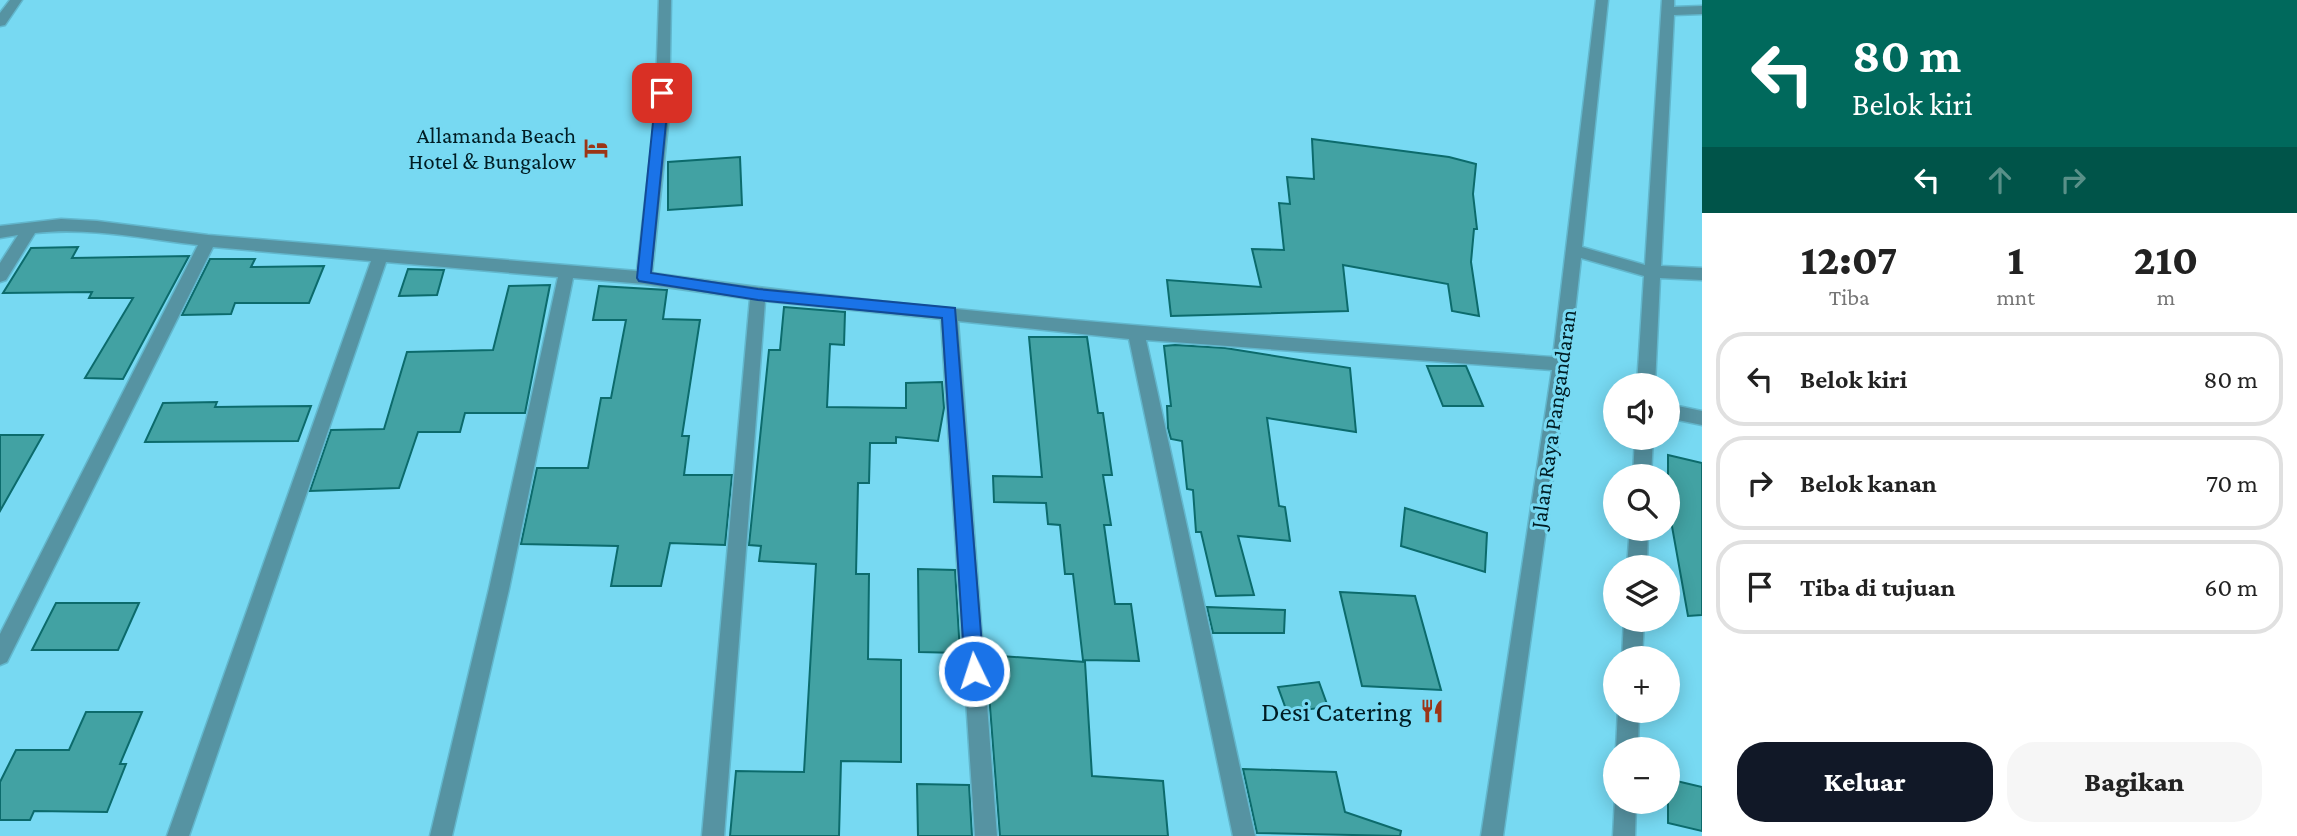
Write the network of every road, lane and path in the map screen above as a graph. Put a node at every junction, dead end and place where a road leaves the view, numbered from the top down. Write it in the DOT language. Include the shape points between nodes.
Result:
graph roads {
  1 [pos="16,0"];
  2 [pos="665,0"];
  3 [pos="1602,0"];
  4 [pos="1668,5"];
  5 [pos="1702,10"];
  6 [pos="0,22"];
  7 [pos="31,228"];
  8 [pos="0,232"];
  9 [pos="208,241"];
  10 [pos="1576,251"];
  11 [pos="381,254"];
  12 [pos="567,271"];
  13 [pos="1650,272"];
  14 [pos="1702,274"];
  15 [pos="0,276"];
  16 [pos="644,278"];
  17 [pos="758,294"];
  18 [pos="950,313"];
  19 [pos="1136,333"];
  20 [pos="1561,364"];
  21 [pos="1646,373"];
  22 [pos="1680,413"];
  23 [pos="1702,418"];
  24 [pos="0,654"];
  25 [pos="1625,814"];
  26 [pos="178,836"];
  27 [pos="441,836"];
  28 [pos="713,836"];
  29 [pos="986,836"];
  30 [pos="1244,836"];
  31 [pos="1492,836"];
  32 [pos="1624,836"];
  1 -- 6 [label="street"];
  2 -- 16 [label="street" via="662,116"];
  3 -- 10 [label="street, Jalan Raya Pangandaran"];
  4 -- 5 [label="street"];
  4 -- 13 [label="street"];
  7 -- 8 [label="street"];
  7 -- 9 [label="street" via="97,227"];
  7 -- 15 [label="street"];
  9 -- 11 [label="street"];
  9 -- 24 [label="street"];
  10 -- 13 [label="street"];
  10 -- 20 [label="street, Jalan Raya Pangandaran"];
  11 -- 12 [label="street"];
  11 -- 26 [label="street"];
  12 -- 16 [label="street"];
  12 -- 27 [label="street"];
  13 -- 14 [label="street"];
  13 -- 21 [label="street"];
  16 -- 17 [label="street"];
  17 -- 18 [label="street"];
  17 -- 28 [label="street"];
  18 -- 19 [label="street"];
  18 -- 29 [label="street"];
  19 -- 20 [label="street"];
  19 -- 30 [label="street"];
  20 -- 31 [label="street, Jalan Raya Pangandaran"];
  22 -- 23 [label="street"];
  25 -- 32 [label="street"];
}
